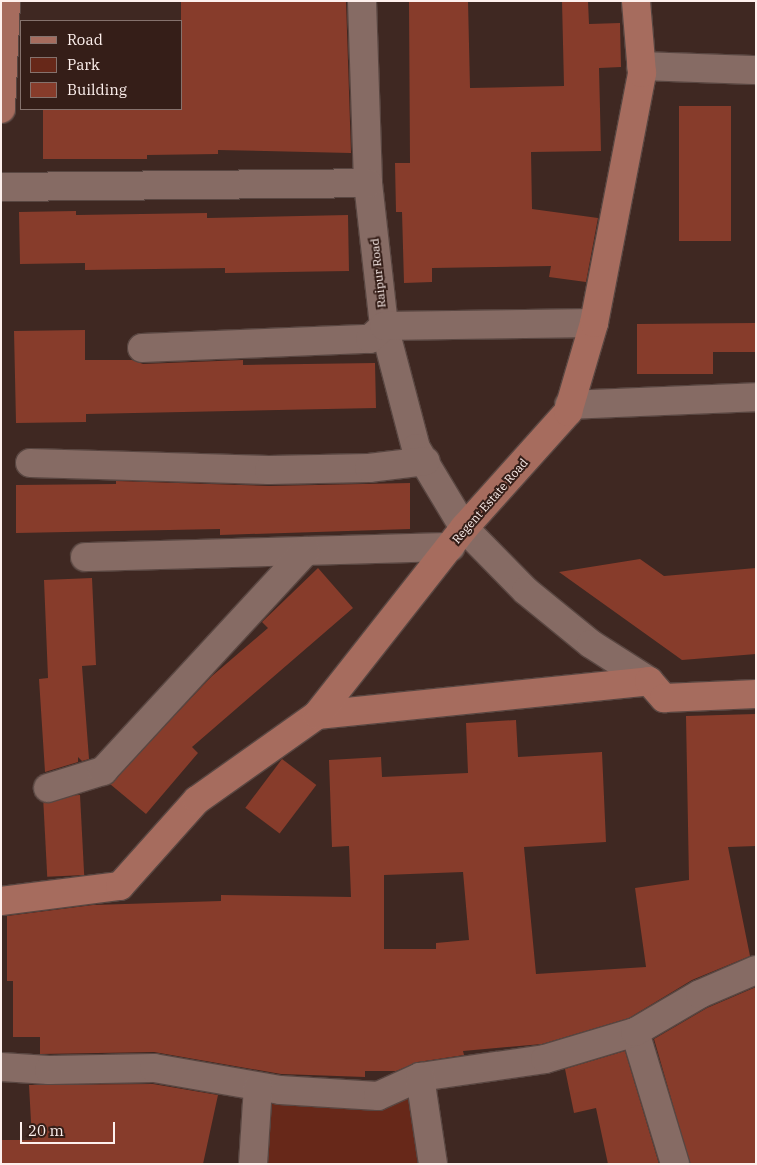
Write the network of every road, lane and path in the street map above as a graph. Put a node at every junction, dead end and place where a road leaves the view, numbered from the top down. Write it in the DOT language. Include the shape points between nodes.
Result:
graph roads {
  1 [pos="6,1"];
  2 [pos="362,1"];
  3 [pos="636,1"];
  4 [pos="641,66"];
  5 [pos="756,70"];
  6 [pos="1,109"];
  7 [pos="368,183"];
  8 [pos="1,187"];
  9 [pos="594,323"];
  10 [pos="384,326"];
  11 [pos="142,348"];
  12 [pos="756,397"];
  13 [pos="570,405"];
  14 [pos="426,461"];
  15 [pos="30,463"];
  16 [pos="457,538"];
  17 [pos="306,551"];
  18 [pos="85,557"];
  19 [pos="649,681"];
  20 [pos="756,694"];
  21 [pos="317,715"];
  22 [pos="48,788"];
  23 [pos="1,901"];
  24 [pos="756,970"];
  25 [pos="635,1032"];
  26 [pos="1,1067"];
  27 [pos="420,1077"];
  28 [pos="258,1087"];
  29 [pos="253,1164"];
  30 [pos="433,1164"];
  31 [pos="674,1164"];
  1 -- 6 [label="street"];
  2 -- 7 [label="street, Raipur Road"];
  3 -- 4 [label="street, Regent Estate Road"];
  4 -- 5 [label="street"];
  4 -- 9 [label="street, Regent Estate Road"];
  7 -- 8 [label="street"];
  7 -- 10 [label="street, Raipur Road"];
  9 -- 10 [label="street"];
  9 -- 13 [label="street, Regent Estate Road"];
  10 -- 11 [label="street" via="370,339"];
  10 -- 14 [label="street, Raipur Road" via="416,448"];
  12 -- 13 [label="street"];
  13 -- 16 [label="street, Regent Estate Road" via="568,412"];
  14 -- 15 [label="street" via="369,468 269,470"];
  14 -- 16 [label="street, Raipur Road"];
  16 -- 17 [label="street"];
  16 -- 19 [label="street, Raipur Road" via="591,644"];
  16 -- 21 [label="street, Regent Estate Road"];
  17 -- 18 [label="street"];
  17 -- 22 [label="street" via="103,771"];
  19 -- 20 [label="street" via="664,698"];
  19 -- 21 [label="street"];
  21 -- 23 [label="street, Regent Estate Road" via="196,800 120,886"];
  24 -- 25 [label="street" via="700,994"];
  25 -- 27 [label="street" via="545,1059"];
  25 -- 31 [label="street"];
  26 -- 28 [label="street" via="49,1070 154,1068"];
  27 -- 28 [label="street" via="378,1096"];
  27 -- 30 [label="street"];
  28 -- 29 [label="street"];
}
